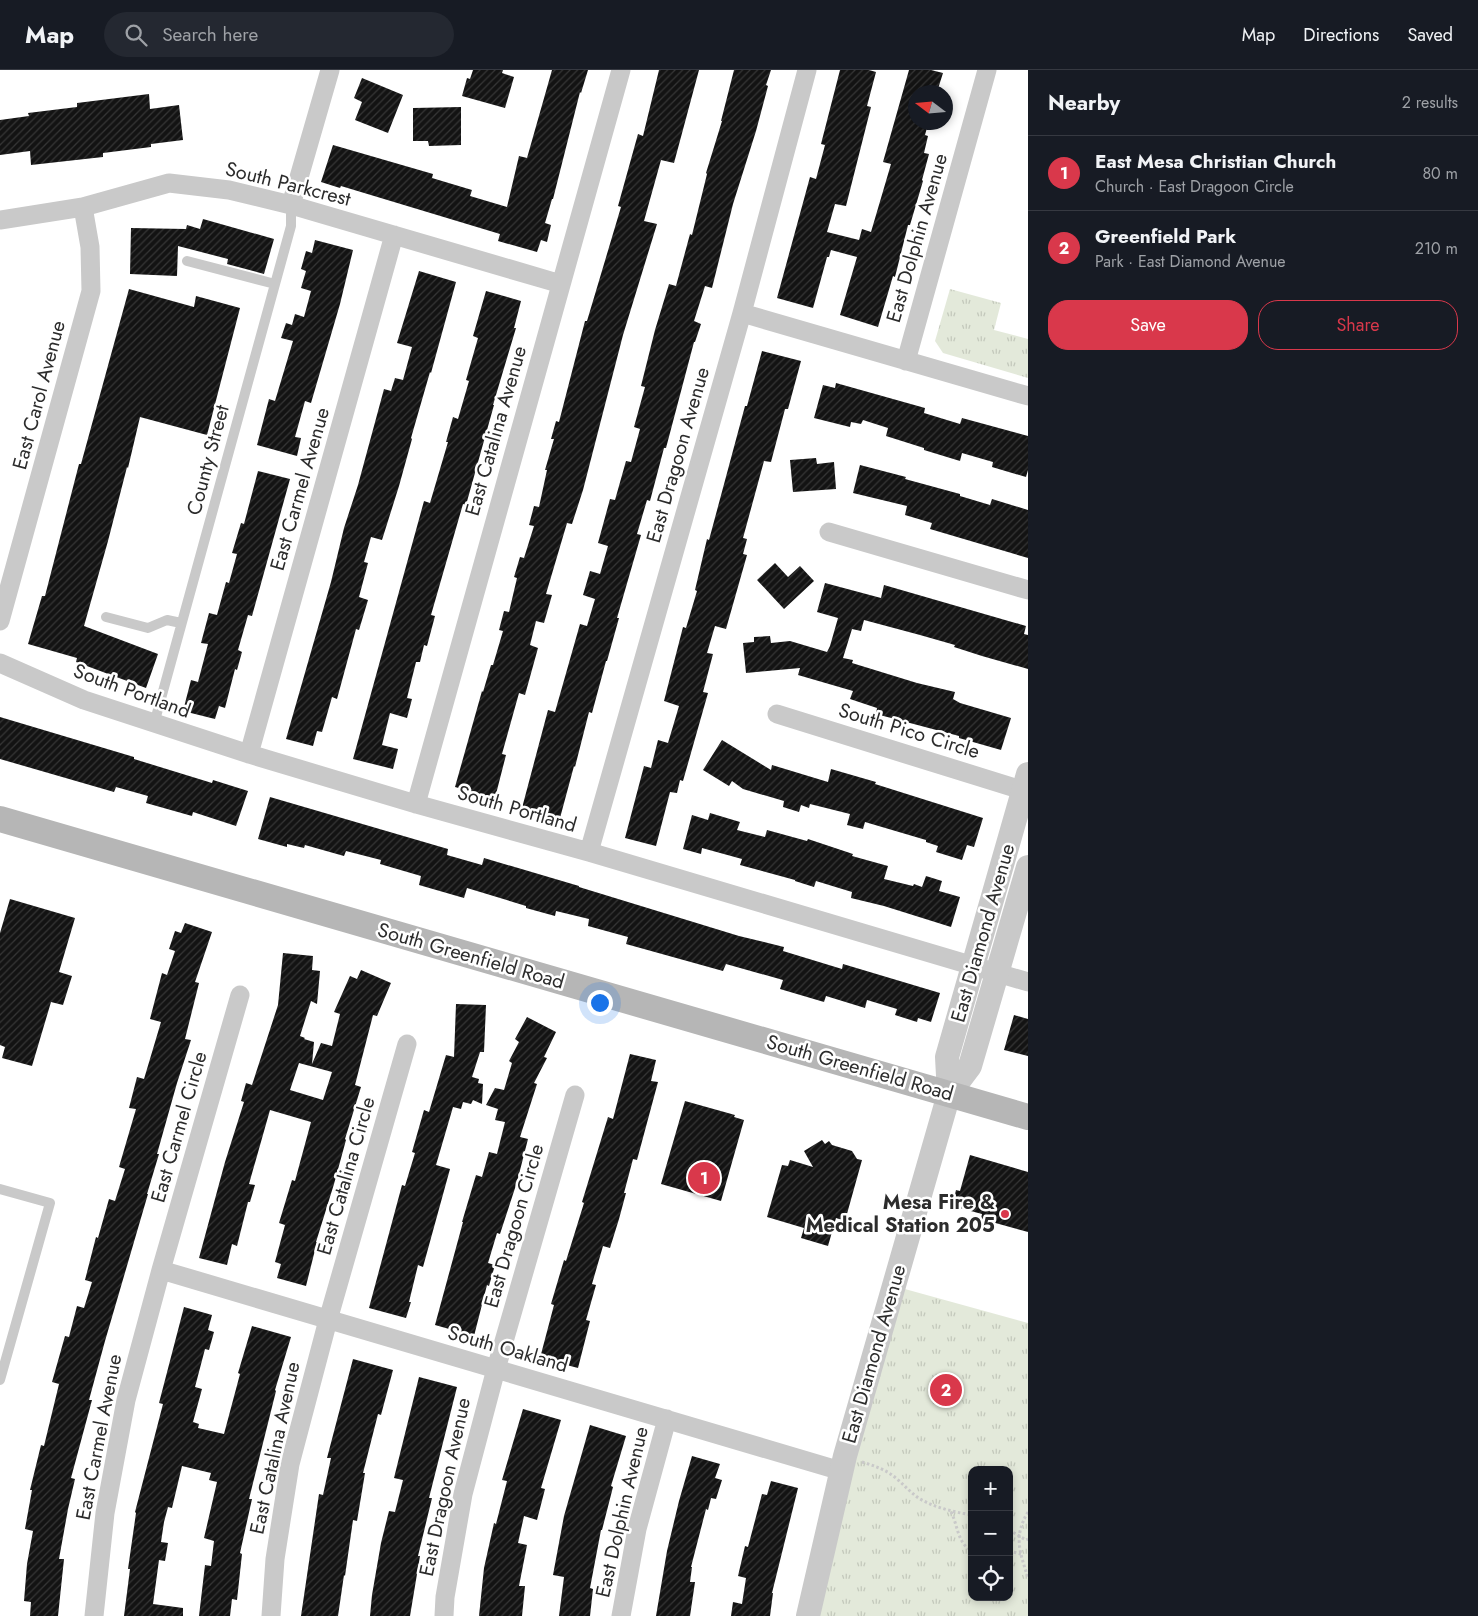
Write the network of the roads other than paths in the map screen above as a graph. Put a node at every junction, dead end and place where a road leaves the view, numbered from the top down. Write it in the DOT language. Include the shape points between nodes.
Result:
graph roads {
  1 [pos="330,70"];
  2 [pos="621,70"];
  3 [pos="807,70"];
  4 [pos="987,70"];
  5 [pos="291,205"];
  6 [pos="83,207"];
  7 [pos="0,220"];
  8 [pos="394,235"];
  9 [pos="187,261"];
  10 [pos="275,284"];
  11 [pos="561,284"];
  12 [pos="742,313"];
  13 [pos="906,360"];
  14 [pos="1028,396"];
  15 [pos="829,532"];
  16 [pos="1028,590"];
  17 [pos="106,617"];
  18 [pos="0,622"];
  19 [pos="181,623"];
  20 [pos="0,663"];
  21 [pos="777,714"];
  22 [pos="154,724"];
  23 [pos="249,754"];
  24 [pos="1026,785"];
  25 [pos="416,804"];
  26 [pos="0,820"];
  27 [pos="589,852"];
  28 [pos="1028,867"];
  29 [pos="973,966"];
  30 [pos="997,973"];
  31 [pos="1028,982"];
  32 [pos="240,995"];
  33 [pos="408,1044"];
  34 [pos="949,1094"];
  35 [pos="575,1095"];
  36 [pos="1028,1117"];
  37 [pos="0,1189"];
  38 [pos="161,1270"];
  39 [pos="328,1320"];
  40 [pos="496,1369"];
  41 [pos="0,1380"];
  42 [pos="667,1419"];
  43 [pos="843,1464"];
  44 [pos="94,1616"];
  45 [pos="271,1616"];
  46 [pos="444,1616"];
  47 [pos="621,1616"];
  48 [pos="808,1616"];
  1 -- 5 [label="street"];
  2 -- 11 [label="street, East Catalina Avenue"];
  3 -- 12 [label="street, East Dragoon Avenue"];
  4 -- 13 [label="street, East Dolphin Avenue"];
  5 -- 6 [label="street, South Parkcrest" via="229,190 169,183"];
  5 -- 8 [label="street, South Parkcrest"];
  5 -- 10 [label="lane, County Street" via="291,226"];
  6 -- 7 [label="street, South Parkcrest"];
  6 -- 18 [label="street, East Carol Avenue" via="90,247 90,291"];
  8 -- 11 [label="street, South Parkcrest"];
  8 -- 23 [label="street, East Carmel Avenue"];
  9 -- 10 [label="lane"];
  10 -- 19 [label="lane, County Street"];
  11 -- 25 [label="street, East Catalina Avenue"];
  12 -- 13 [label="street"];
  12 -- 27 [label="street, East Dragoon Avenue"];
  13 -- 14 [label="street"];
  15 -- 16 [label="street"];
  17 -- 19 [label="lane" via="148,628 167,620"];
  19 -- 22 [label="lane, County Street"];
  20 -- 22 [label="street, South Portland" via="84,700"];
  21 -- 24 [label="street, South Pico Circle"];
  22 -- 23 [label="street, South Portland"];
  23 -- 25 [label="street, South Portland"];
  24 -- 29 [label="street, East Diamond Avenue"];
  25 -- 27 [label="street, South Portland"];
  26 -- 34 [label="main road, South Greenfield Road"];
  27 -- 29 [label="street, South Portland"];
  28 -- 30 [label="street, East Diamond Avenue"];
  29 -- 30 [label="street, South Portland"];
  29 -- 34 [label="street, East Diamond Avenue" via="947,1057"];
  30 -- 31 [label="street, South Portland"];
  30 -- 34 [label="street, East Diamond Avenue" via="970,1066"];
  32 -- 38 [label="street, East Carmel Circle"];
  33 -- 39 [label="street, East Catalina Circle"];
  34 -- 36 [label="main road, South Greenfield Road"];
  34 -- 43 [label="street, East Diamond Avenue"];
  35 -- 40 [label="street, East Dragoon Circle"];
  37 -- 41 [label="lane" via="50,1202"];
  38 -- 39 [label="street, South Oakland"];
  38 -- 44 [label="street, East Carmel Avenue" via="126,1400 105,1513"];
  39 -- 40 [label="street, South Oakland"];
  39 -- 45 [label="street, East Catalina Avenue" via="290,1464 275,1559"];
  40 -- 42 [label="street, South Oakland"];
  40 -- 46 [label="street, East Dragoon Avenue" via="463,1494"];
  42 -- 43 [label="street, South Oakland"];
  42 -- 47 [label="street, East Dolphin Avenue" via="637,1529"];
  43 -- 48 [label="street, East Diamond Avenue"];
}
